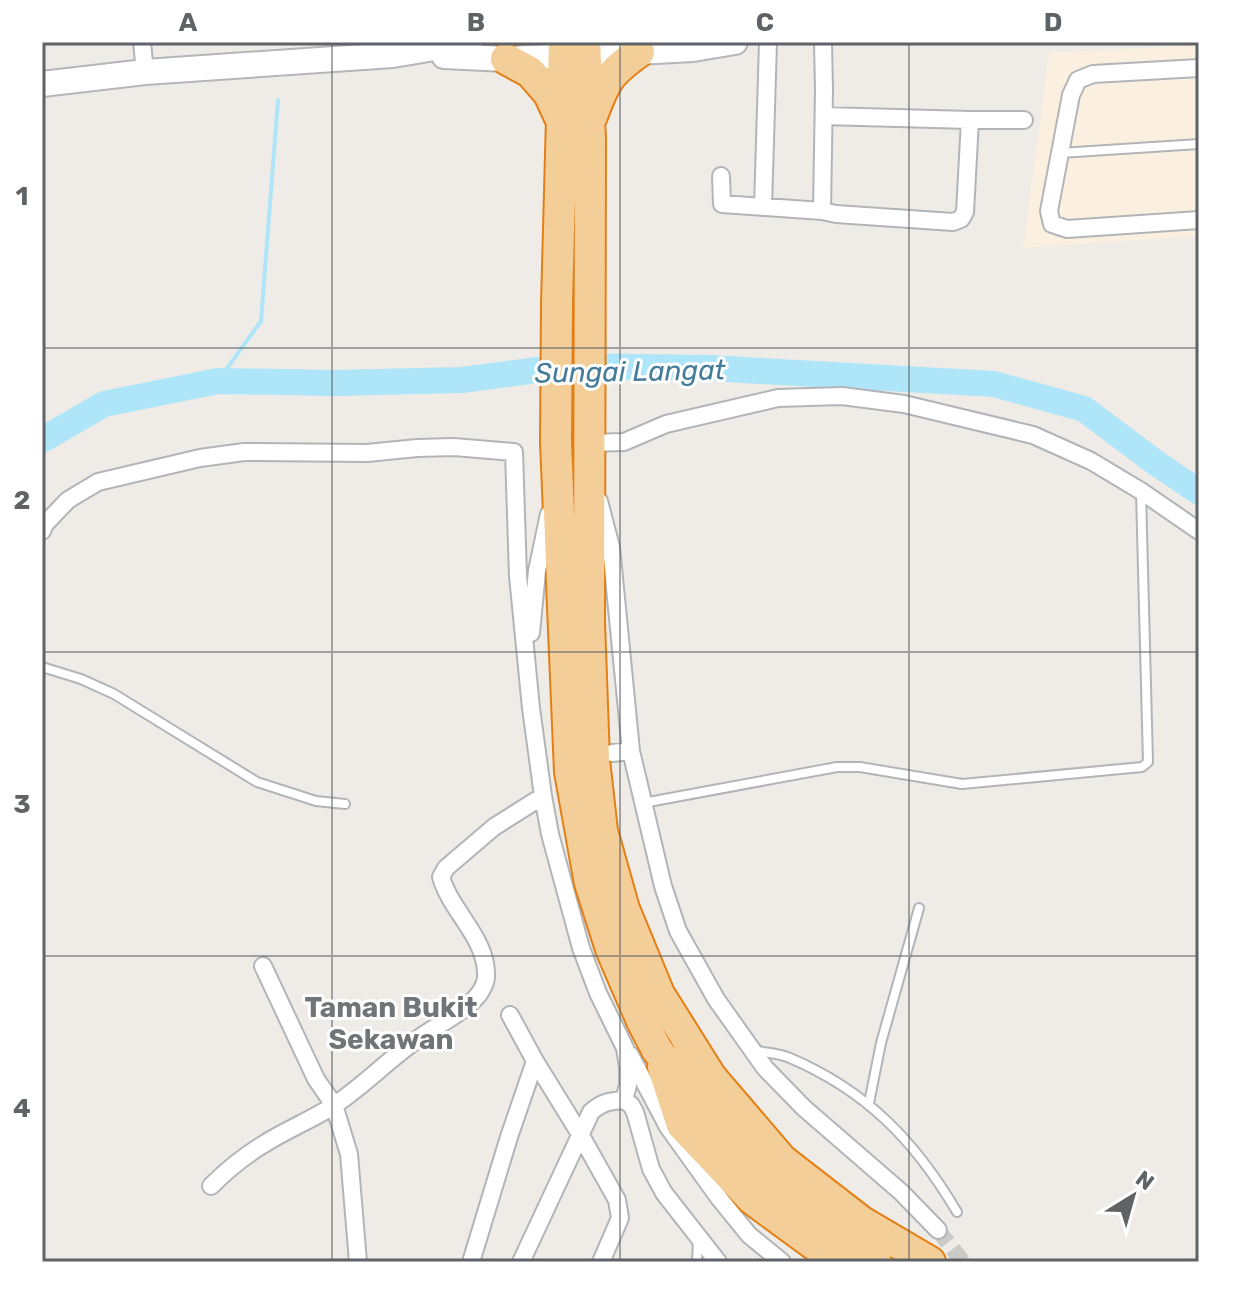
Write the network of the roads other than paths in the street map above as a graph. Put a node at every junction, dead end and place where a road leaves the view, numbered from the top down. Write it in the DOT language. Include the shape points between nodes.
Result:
graph roads {
  1 [pos="142,42"];
  2 [pos="470,42"];
  3 [pos="735,42"];
  4 [pos="768,42"];
  5 [pos="823,42"];
  6 [pos="575,49"];
  7 [pos="639,52"];
  8 [pos="393,55"];
  9 [pos="506,59"];
  10 [pos="1199,68"];
  11 [pos="145,72"];
  12 [pos="42,84"];
  13 [pos="824,116"];
  14 [pos="970,120"];
  15 [pos="1024,120"];
  16 [pos="576,124"];
  17 [pos="1199,144"];
  18 [pos="1060,153"];
  19 [pos="721,176"];
  20 [pos="763,207"];
  21 [pos="822,211"];
  22 [pos="1199,220"];
  23 [pos="590,445"];
  24 [pos="557,473"];
  25 [pos="1141,491"];
  26 [pos="42,531"];
  27 [pos="1199,531"];
  28 [pos="42,667"];
  29 [pos="528,667"];
  30 [pos="631,751"];
  31 [pos="612,753"];
  32 [pos="543,796"];
  33 [pos="642,803"];
  34 [pos="345,804"];
  35 [pos="919,908"];
  36 [pos="263,966"];
  37 [pos="598,993"];
  38 [pos="510,1015"];
  39 [pos="657,1050"];
  40 [pos="753,1050"];
  41 [pos="535,1061"];
  42 [pos="624,1100"];
  43 [pos="869,1103"];
  44 [pos="334,1105"];
  45 [pos="580,1134"];
  46 [pos="211,1186"];
  47 [pos="957,1212"];
  48 [pos="938,1230"];
  49 [pos="698,1239"];
  50 [pos="358,1262"];
  51 [pos="471,1262"];
  52 [pos="521,1262"];
  53 [pos="601,1262"];
  54 [pos="697,1262"];
  55 [pos="718,1262"];
  56 [pos="782,1262"];
  57 [pos="838,1262"];
  58 [pos="876,1262"];
  59 [pos="930,1262"];
  1 -- 11 [label="street"];
  2 -- 8 [label="main road"];
  3 -- 7 [label="main road"];
  4 -- 20 [label="street"];
  5 -- 13 [label="street"];
  6 -- 7 [label="main road"];
  6 -- 9 [label="main road"];
  6 -- 16 [label="highway"];
  7 -- 16 [label="highway" via="615,69"];
  8 -- 9 [label="main road"];
  8 -- 11 [label="main road"];
  9 -- 16 [label="highway" via="530,72"];
  10 -- 18 [label="street" via="1093,74 1078,80"];
  11 -- 12 [label="main road"];
  13 -- 14 [label="street"];
  13 -- 21 [label="street"];
  14 -- 15 [label="street"];
  14 -- 21 [label="street" via="961,219"];
  16 -- 23 [label="highway" via="591,307"];
  16 -- 24 [label="highway" via="557,304"];
  17 -- 18 [label="lane"];
  18 -- 22 [label="street" via="1049,211 1052,224 1067,229"];
  19 -- 20 [label="street" via="722,204"];
  20 -- 21 [label="street"];
  23 -- 25 [label="street" via="624,442 666,424 778,398 842,396 904,404 1033,435"];
  23 -- 30 [label="street" via="611,547"];
  23 -- 59 [label="highway" via="589,622 602,831 624,909 659,994 711,1077 782,1160 862,1222"];
  24 -- 29 [label="street" via="537,571"];
  24 -- 39 [label="highway" via="570,772 590,883 611,949"];
  25 -- 27 [label="street"];
  25 -- 33 [label="lane" via="1148,762 1142,767 962,784 837,767"];
  26 -- 29 [label="street" via="68,500 98,482 200,458 244,452 454,447 514,452 518,576"];
  28 -- 34 [label="lane" via="114,694 257,782 316,801"];
  29 -- 32 [label="street" via="546,760"];
  30 -- 31 [label="street"];
  30 -- 33 [label="street"];
  32 -- 37 [label="street" via="566,896"];
  32 -- 44 [label="street" via="494,827 441,877 483,958 486,978 481,992"];
  33 -- 40 [label="street" via="678,931 716,999"];
  35 -- 43 [label="lane"];
  36 -- 44 [label="street" via="316,1079"];
  37 -- 42 [label="street" via="625,1048"];
  37 -- 56 [label="street" via="668,1127 749,1235"];
  38 -- 41 [label="street"];
  39 -- 57 [label="highway" via="682,1125 752,1199"];
  39 -- 58 [label="highway" via="741,1151 814,1219"];
  40 -- 43 [label="lane" via="788,1057"];
  40 -- 48 [label="street" via="804,1108"];
  41 -- 45 [label="street"];
  41 -- 51 [label="street"];
  42 -- 45 [label="street" via="599,1104"];
  42 -- 49 [label="street" via="635,1112 651,1169"];
  43 -- 47 [label="lane" via="906,1138"];
  44 -- 46 [label="street" via="262,1145"];
  44 -- 50 [label="street" via="349,1154"];
  45 -- 52 [label="street"];
  45 -- 53 [label="street" via="619,1209"];
  49 -- 54 [label="lane"];
  49 -- 55 [label="street"];
}
